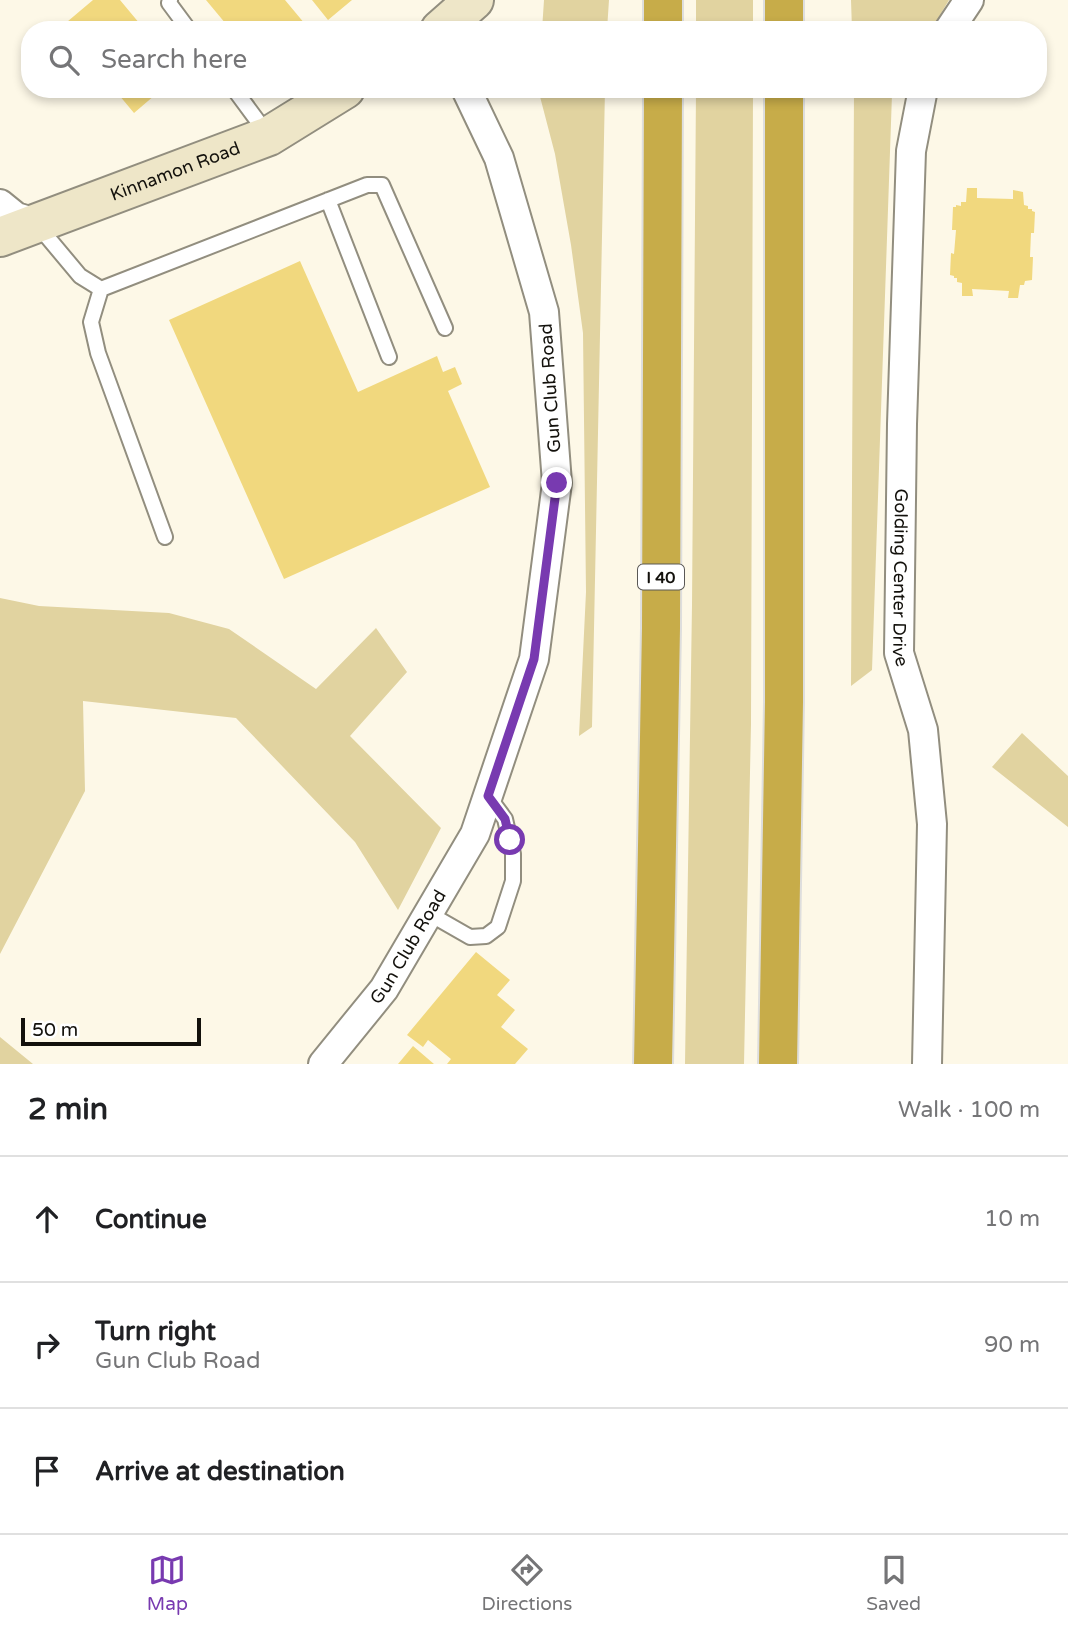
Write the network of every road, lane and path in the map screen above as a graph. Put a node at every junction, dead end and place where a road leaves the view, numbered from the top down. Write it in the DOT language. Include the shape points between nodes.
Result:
graph roads {
  1 [pos="170,0"];
  2 [pos="474,0"];
  3 [pos="663,0"];
  4 [pos="784,0"];
  5 [pos="969,0"];
  6 [pos="182,21"];
  7 [pos="450,21"];
  8 [pos="663,21"];
  9 [pos="784,21"];
  10 [pos="955,21"];
  11 [pos="241,98"];
  12 [pos="330,98"];
  13 [pos="470,98"];
  14 [pos="663,98"];
  15 [pos="784,98"];
  16 [pos="921,98"];
  17 [pos="269,136"];
  18 [pos="327,200"];
  19 [pos="0,204"];
  20 [pos="36,223"];
  21 [pos="0,237"];
  22 [pos="101,289"];
  23 [pos="445,328"];
  24 [pos="389,358"];
  25 [pos="165,537"];
  26 [pos="488,796"];
  27 [pos="428,913"];
  28 [pos="323,1064"];
  29 [pos="653,1064"];
  30 [pos="778,1064"];
  31 [pos="927,1064"];
  1 -- 6 [label="lane"];
  2 -- 7 [label="main road"];
  3 -- 8 [label="highway"];
  4 -- 9 [label="highway"];
  5 -- 10 [label="street"];
  11 -- 17 [label="lane"];
  12 -- 17 [label="main road, Kinnamon Road"];
  13 -- 26 [label="street, Gun Club Road" via="499,158 544,312 557,483 534,659"];
  14 -- 29 [label="highway, I 40" via="661,628"];
  15 -- 30 [label="highway" via="785,702"];
  16 -- 31 [label="street, Golding Center Drive" via="911,151 899,653 923,730 932,824"];
  17 -- 20 [label="main road, Kinnamon Road"];
  18 -- 22 [label="lane"];
  18 -- 23 [label="lane" via="367,185 382,185"];
  18 -- 24 [label="lane"];
  19 -- 20 [label="street" via="16,217"];
  20 -- 21 [label="main road, Kinnamon Road"];
  20 -- 22 [label="lane" via="80,276"];
  22 -- 25 [label="lane" via="91,322 98,353"];
  26 -- 27 [label="street, Gun Club Road" via="475,834"];
  26 -- 27 [label="lane" via="505,819 513,854 513,881 498,927 486,936 470,937"];
  27 -- 28 [label="street, Gun Club Road" via="384,989"];
}
